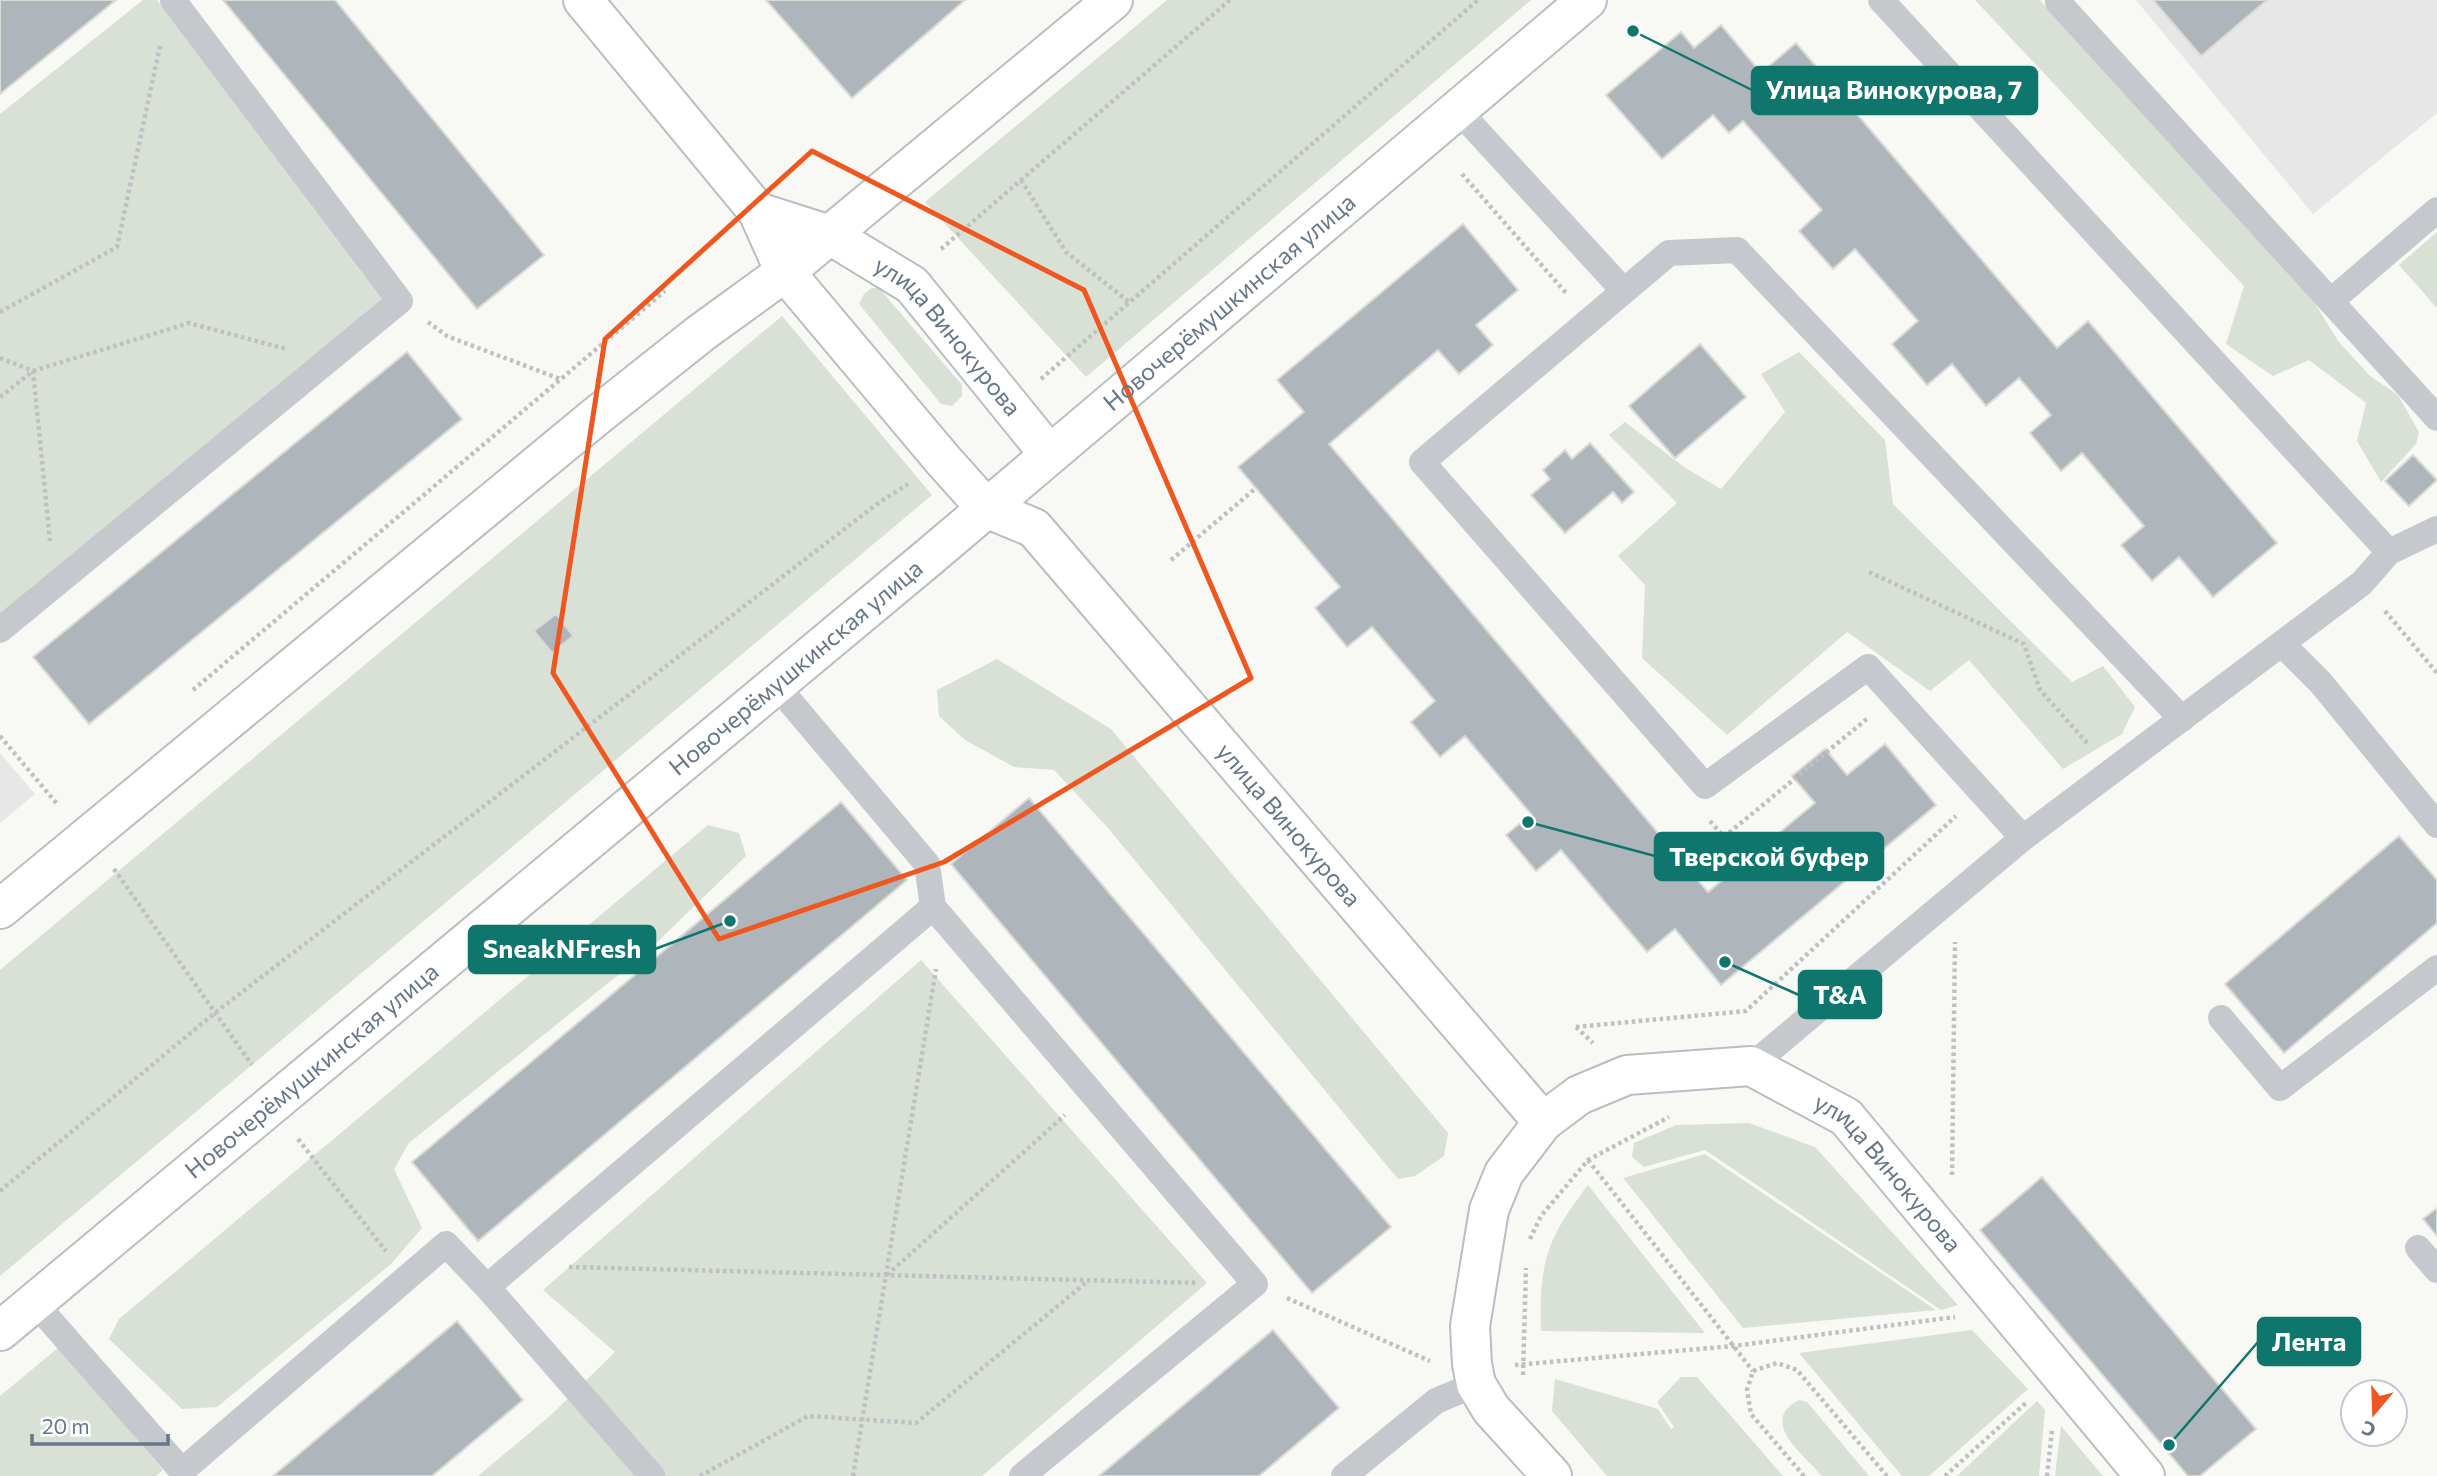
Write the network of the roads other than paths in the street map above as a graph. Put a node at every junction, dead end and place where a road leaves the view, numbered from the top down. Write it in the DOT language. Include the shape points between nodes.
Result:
graph roads {
  1 [pos="173,0"];
  2 [pos="583,0"];
  3 [pos="1113,0"];
  4 [pos="1587,0"];
  5 [pos="1881,0"];
  6 [pos="2058,2"];
  7 [pos="1456,108"];
  8 [pos="2437,210"];
  9 [pos="758,212"];
  10 [pos="830,235"];
  11 [pos="785,272"];
  12 [pos="1624,291"];
  13 [pos="2331,301"];
  14 [pos="2437,418"];
  15 [pos="1049,454"];
  16 [pos="986,508"];
  17 [pos="1034,528"];
  18 [pos="2437,529"];
  19 [pos="2389,552"];
  20 [pos="0,630"];
  21 [pos="2282,644"];
  22 [pos="776,685"];
  23 [pos="2182,719"];
  24 [pos="2437,825"];
  25 [pos="2023,838"];
  26 [pos="0,909"];
  27 [pos="939,914"];
  28 [pos="2437,968"];
  29 [pos="2221,1018"];
  30 [pos="1751,1066"];
  31 [pos="1542,1122"];
  32 [pos="2418,1248"];
  33 [pos="2437,1270"];
  34 [pos="487,1287"];
  35 [pos="34,1302"];
  36 [pos="0,1331"];
  37 [pos="1474,1374"];
  38 [pos="179,1474"];
  39 [pos="652,1476"];
  40 [pos="1022,1476"];
  41 [pos="1344,1476"];
  42 [pos="1552,1476"];
  43 [pos="2145,1476"];
  1 -- 20 [label="lane" via="400,301"];
  2 -- 9 [label="street, улица Винокурова"];
  3 -- 10 [label="street"];
  4 -- 7 [label="street, Новочерёмушкинская улица"];
  5 -- 19 [label="lane"];
  6 -- 13 [label="lane"];
  7 -- 12 [label="lane"];
  7 -- 15 [label="street, Новочерёмушкинская улица"];
  8 -- 13 [label="lane"];
  9 -- 10 [label="street, улица Винокурова"];
  9 -- 11 [label="street, улица Винокурова"];
  10 -- 11 [label="street"];
  10 -- 15 [label="street, улица Винокурова" via="912,285"];
  11 -- 16 [label="street, улица Винокурова"];
  11 -- 26 [label="street" via="594,418"];
  12 -- 23 [label="lane" via="1669,253 1737,250"];
  12 -- 25 [label="lane" via="1422,462 1704,786 1867,667"];
  13 -- 14 [label="lane"];
  15 -- 16 [label="street, Новочерёмушкинская улица"];
  15 -- 17 [label="street"];
  16 -- 17 [label="street, улица Винокурова"];
  16 -- 22 [label="street, Новочерёмушкинская улица"];
  17 -- 31 [label="street, улица Винокурова"];
  18 -- 19 [label="lane"];
  19 -- 21 [label="lane" via="2362,583"];
  21 -- 23 [label="lane"];
  21 -- 24 [label="lane" via="2321,683"];
  22 -- 27 [label="lane" via="927,864"];
  22 -- 35 [label="street, Новочерёмушкинская улица"];
  23 -- 25 [label="lane"];
  25 -- 30 [label="lane"];
  27 -- 34 [label="lane"];
  27 -- 40 [label="lane" via="1255,1284"];
  28 -- 29 [label="lane" via="2280,1088"];
  30 -- 31 [label="street" via="1627,1075 1579,1095"];
  30 -- 43 [label="street, улица Винокурова" via="1846,1116"];
  31 -- 37 [label="street" via="1504,1173 1489,1210 1470,1326"];
  32 -- 33 [label="lane"];
  34 -- 38 [label="lane" via="446,1244"];
  34 -- 39 [label="lane"];
  35 -- 36 [label="street, Новочерёмушкинская улица"];
  35 -- 38 [label="lane"];
  37 -- 41 [label="lane"];
  37 -- 42 [label="street" via="1491,1409"];
}
